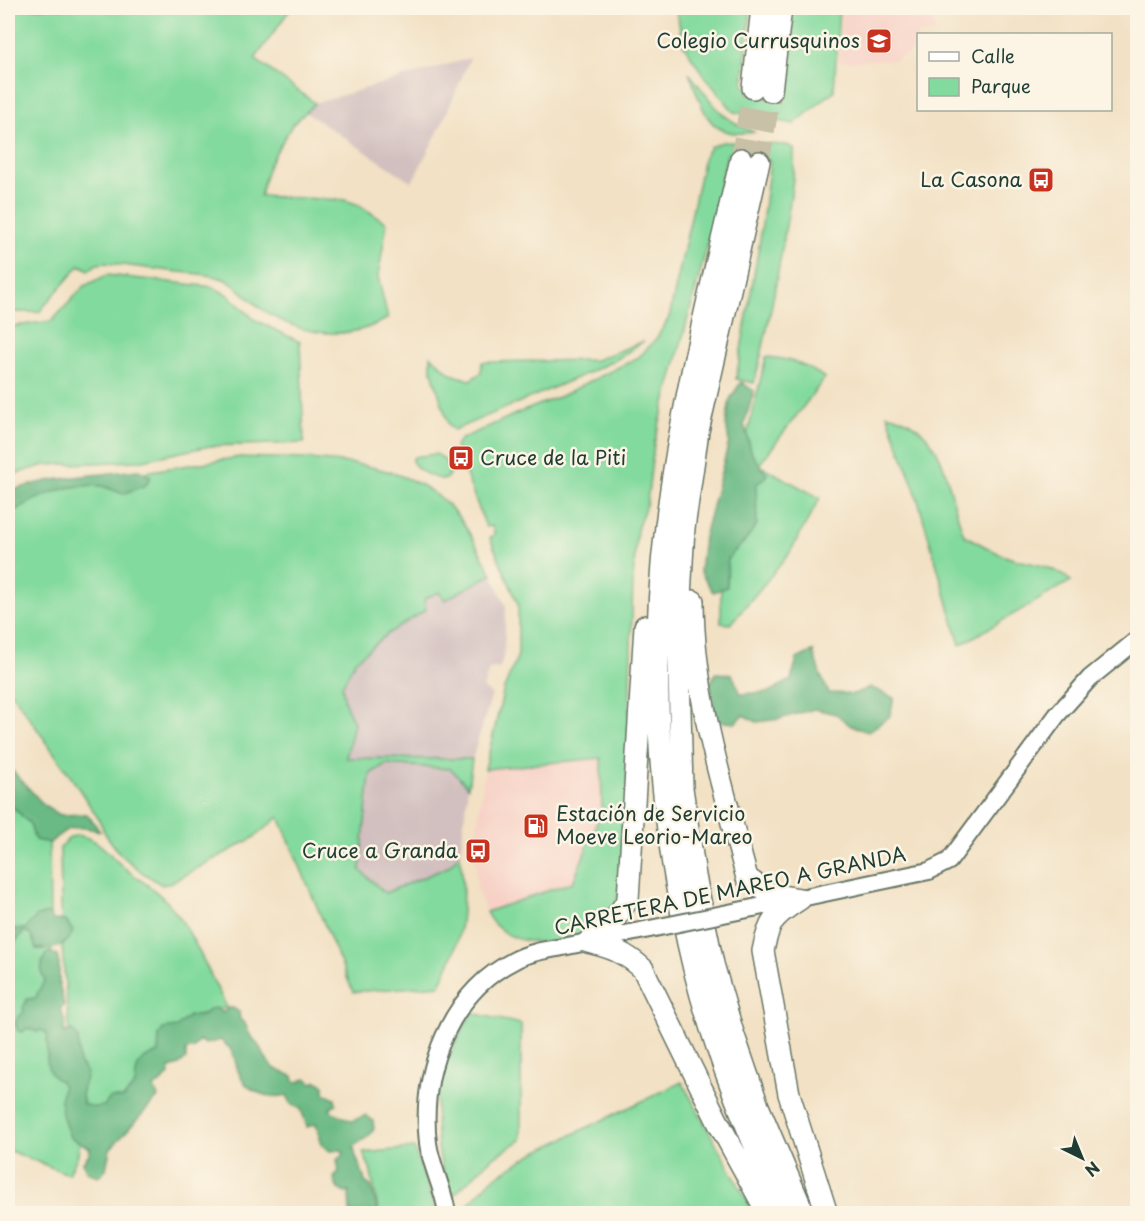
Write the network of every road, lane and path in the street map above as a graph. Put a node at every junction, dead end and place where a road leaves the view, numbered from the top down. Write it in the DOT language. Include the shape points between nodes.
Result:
graph roads {
  1 [pos="762,8"];
  2 [pos="781,8"];
  3 [pos="750,160"];
  4 [pos="689,429"];
  5 [pos="1137,639"];
  6 [pos="747,878"];
  7 [pos="628,899"];
  8 [pos="800,899"];
  9 [pos="753,908"];
  10 [pos="635,932"];
  11 [pos="588,942"];
  12 [pos="763,951"];
  13 [pos="642,969"];
  14 [pos="447,1214"];
  15 [pos="768,1214"];
  16 [pos="784,1214"];
  17 [pos="804,1214"];
  18 [pos="827,1214"];
  1 -- 2 [label="highway" via="762,89"];
  3 -- 4 [label="highway"];
  4 -- 6 [label="highway" via="693,630 705,710"];
  4 -- 7 [label="highway" via="657,525 645,629"];
  4 -- 16 [label="highway" via="665,527 658,631 663,786 694,969 740,1112"];
  4 -- 17 [label="highway" via="678,631 682,788 713,964 758,1106"];
  5 -- 8 [label="street, CARRETERA DE MAREO A GRANDA" via="1090,678 1057,715 949,861 929,871"];
  6 -- 8 [label="highway" via="770,894"];
  6 -- 9 [label="highway"];
  7 -- 10 [label="highway"];
  7 -- 11 [label="highway" via="607,929"];
  8 -- 9 [label="street, CARRETERA DE MAREO A GRANDA"];
  8 -- 12 [label="highway" via="773,921"];
  9 -- 10 [label="street, CARRETERA DE MAREO A GRANDA, bridge"];
  9 -- 12 [label="highway"];
  10 -- 11 [label="street, CARRETERA DE MAREO A GRANDA"];
  10 -- 13 [label="highway"];
  11 -- 13 [label="highway" via="629,956"];
  11 -- 14 [label="street, CARRETERA DE MAREO A GRANDA" via="515,959 492,974 448,1024 432,1071 427,1113 428,1144"];
  12 -- 18 [label="highway" via="789,1094"];
  13 -- 15 [label="highway"];
}
